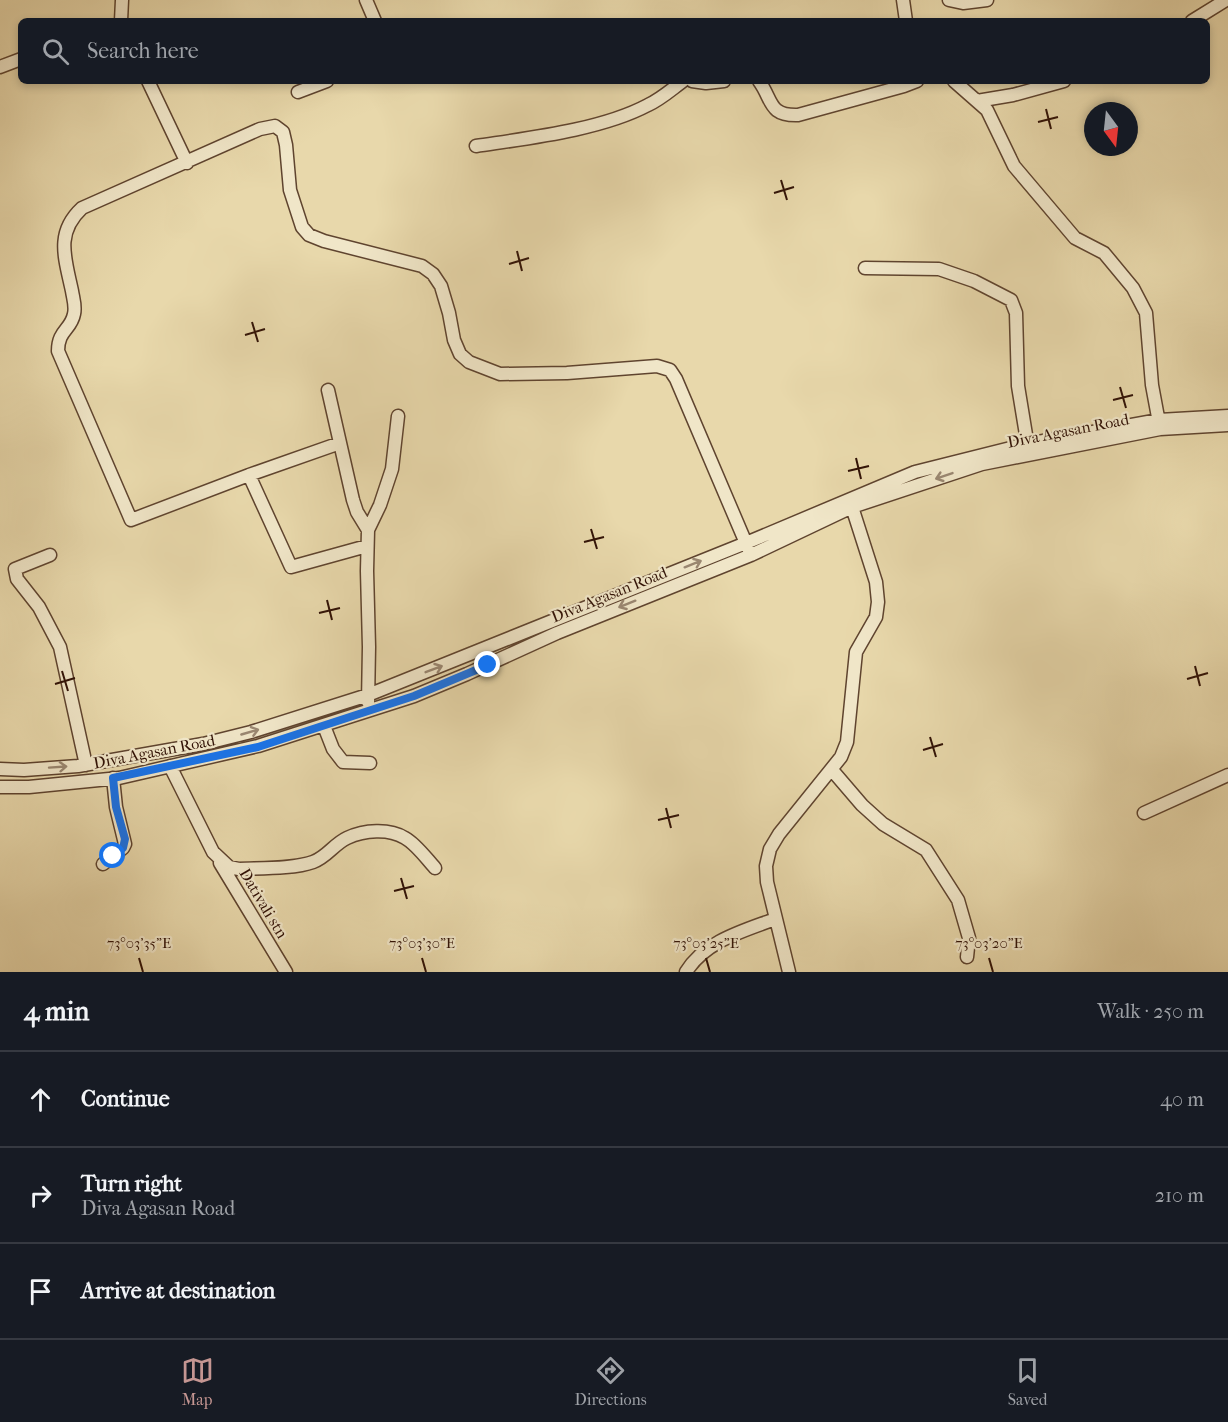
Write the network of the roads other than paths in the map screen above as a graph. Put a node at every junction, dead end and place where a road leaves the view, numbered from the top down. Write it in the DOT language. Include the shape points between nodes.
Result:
graph roads {
  1 [pos="122,0"];
  2 [pos="366,0"];
  3 [pos="903,0"];
  4 [pos="949,0"];
  5 [pos="987,0"];
  6 [pos="1226,0"];
  7 [pos="121,18"];
  8 [pos="374,18"];
  9 [pos="906,18"];
  10 [pos="1197,18"];
  11 [pos="18,60"];
  12 [pos="0,67"];
  13 [pos="149,84"];
  14 [pos="319,84"];
  15 [pos="679,84"];
  16 [pos="760,84"];
  17 [pos="909,84"];
  18 [pos="957,84"];
  19 [pos="1053,84"];
  20 [pos="298,92"];
  21 [pos="977,101"];
  22 [pos="476,146"];
  23 [pos="187,163"];
  24 [pos="865,268"];
  25 [pos="328,390"];
  26 [pos="398,416"];
  27 [pos="1228,416"];
  28 [pos="1228,424"];
  29 [pos="1160,425"];
  30 [pos="340,443"];
  31 [pos="1028,449"];
  32 [pos="249,475"];
  33 [pos="852,507"];
  34 [pos="368,530"];
  35 [pos="367,546"];
  36 [pos="748,549"];
  37 [pos="50,555"];
  38 [pos="368,694"];
  39 [pos="368,712"];
  40 [pos="280,722"];
  41 [pos="324,726"];
  42 [pos="284,738"];
  43 [pos="370,763"];
  44 [pos="86,765"];
  45 [pos="170,766"];
  46 [pos="0,769"];
  47 [pos="832,770"];
  48 [pos="1228,775"];
  49 [pos="113,778"];
  50 [pos="0,787"];
  51 [pos="1144,813"];
  52 [pos="213,852"];
  53 [pos="103,864"];
  54 [pos="435,868"];
  55 [pos="775,919"];
  56 [pos="967,957"];
  57 [pos="286,972"];
  58 [pos="686,972"];
  59 [pos="789,972"];
  1 -- 7 [label="street"];
  2 -- 8 [label="street"];
  3 -- 9 [label="street"];
  4 -- 5 [label="street"];
  6 -- 10 [label="street"];
  11 -- 12 [label="street"];
  13 -- 23 [label="street"];
  14 -- 20 [label="street"];
  15 -- 22 [label="street" via="651,104 624,116 542,136"];
  16 -- 17 [label="street" via="771,106 788,115"];
  18 -- 21 [label="street"];
  19 -- 21 [label="street"];
  21 -- 29 [label="street" via="987,110 1014,166 1075,238 1104,253 1133,288 1146,313"];
  23 -- 32 [label="street" via="82,208 73,216 64,234 64,252 74,316 60,335 58,351 131,520"];
  23 -- 36 [label="street" via="260,129 275,126 283,132 290,190 302,227 324,241 422,266 433,274 441,286 454,340 469,362 500,374 657,366 670,370"];
  24 -- 31 [label="street" via="939,269 1011,300 1016,313 1018,386"];
  25 -- 30 [label="street"];
  26 -- 34 [label="street" via="392,469"];
  27 -- 29 [label="street"];
  28 -- 29 [label="street, Diva Agasan Road"];
  29 -- 31 [label="street, Diva Agasan Road"];
  30 -- 32 [label="street"];
  30 -- 34 [label="street" via="352,500"];
  31 -- 33 [label="street, Diva Agasan Road, one-way"];
  31 -- 36 [label="street" via="915,472"];
  32 -- 35 [label="street" via="291,567"];
  33 -- 36 [label="street, Diva Agasan Road"];
  33 -- 47 [label="street" via="876,582 878,602 876,616 856,652 847,742"];
  34 -- 35 [label="street"];
  35 -- 38 [label="street"];
  38 -- 36 [label="street, one-way"];
  36 -- 39 [label="street, Diva Agasan Road, one-way" via="425,692"];
  37 -- 44 [label="street" via="15,569 17,579 39,607 60,647"];
  38 -- 39 [label="street"];
  38 -- 40 [label="street"];
  39 -- 41 [label="street, Diva Agasan Road"];
  40 -- 42 [label="street"];
  44 -- 40 [label="street, one-way" via="203,744"];
  41 -- 42 [label="street, Diva Agasan Road"];
  41 -- 43 [label="street" via="343,762"];
  42 -- 45 [label="street, Diva Agasan Road"];
  46 -- 44 [label="street, one-way"];
  45 -- 49 [label="street, Diva Agasan Road"];
  45 -- 52 [label="street, Dativali stn"];
  47 -- 55 [label="street" via="770,849 767,882"];
  47 -- 56 [label="street" via="883,824 926,850 958,900 969,938"];
  48 -- 51 [label="street"];
  49 -- 50 [label="street, Diva Agasan Road"];
  49 -- 53 [label="street" via="124,844"];
  52 -- 54 [label="street" via="229,867 239,869 307,864 347,838 387,831 406,838"];
  52 -- 57 [label="street, Dativali stn"];
  55 -- 58 [label="street" via="729,936 699,955"];
  55 -- 59 [label="street"];
}
